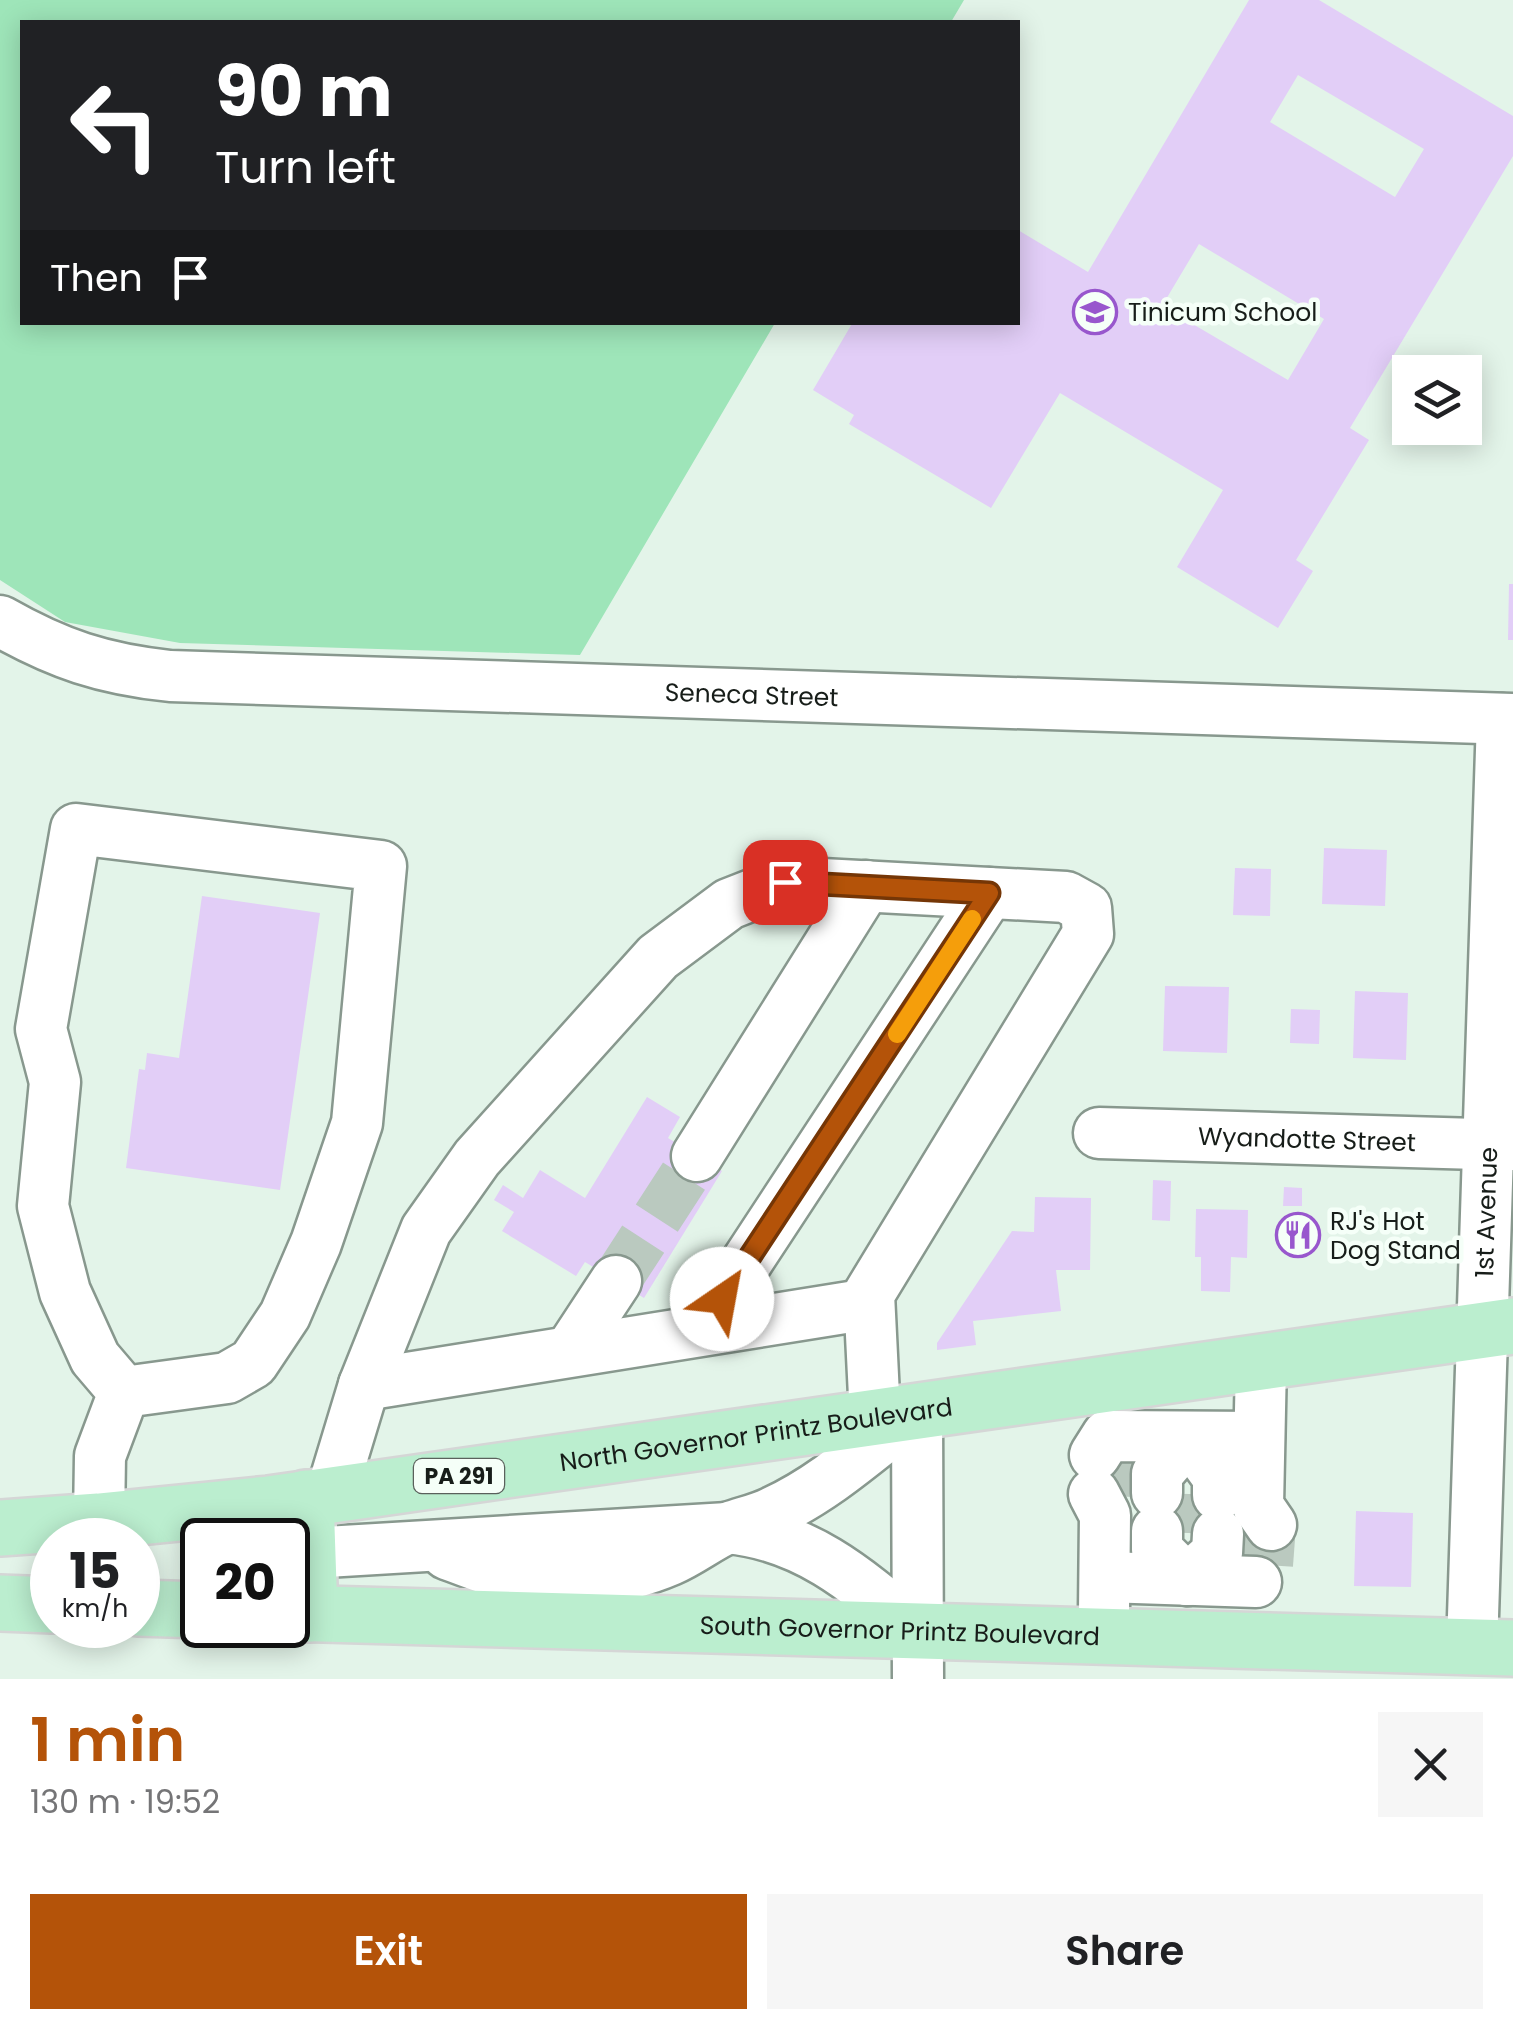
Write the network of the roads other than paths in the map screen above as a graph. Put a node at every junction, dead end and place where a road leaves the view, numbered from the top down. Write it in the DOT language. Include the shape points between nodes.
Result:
graph roads {
  1 [pos="0,622"];
  2 [pos="1508,719"];
  3 [pos="866,886"];
  4 [pos="989,893"];
  5 [pos="1099,1132"];
  6 [pos="1501,1145"];
  7 [pos="696,1156"];
  8 [pos="616,1281"];
  9 [pos="869,1304"];
  10 [pos="1498,1328"];
  11 [pos="702,1330"];
  12 [pos="570,1352"];
  13 [pos="1261,1362"];
  14 [pos="364,1385"];
  15 [pos="124,1392"];
  16 [pos="896,1414"];
  17 [pos="1189,1437"];
  18 [pos="1259,1437"];
  19 [pos="318,1496"];
  20 [pos="1180,1508"];
  21 [pos="99,1518"];
  22 [pos="125,1518"];
  23 [pos="30,1526"];
  24 [pos="0,1528"];
  25 [pos="728,1528"];
  26 [pos="310,1542"];
  27 [pos="310,1553"];
  28 [pos="1105,1578"];
  29 [pos="0,1604"];
  30 [pos="30,1605"];
  31 [pos="310,1614"];
  32 [pos="1104,1636"];
  33 [pos="1258,1641"];
  34 [pos="1492,1647"];
  35 [pos="918,1655"];
  1 -- 2 [label="street, Seneca Street" via="65,654 170,676"];
  2 -- 6 [label="street, 1st Avenue"];
  3 -- 4 [label="street"];
  3 -- 7 [label="street"];
  3 -- 14 [label="street" via="785,882 729,904 658,957 477,1158 426,1230"];
  4 -- 9 [label="street" via="1066,897 1086,908 1088,934 869,1294"];
  4 -- 11 [label="street"];
  5 -- 6 [label="street, Wyandotte Street"];
  6 -- 10 [label="street, 1st Avenue"];
  8 -- 12 [label="street"];
  9 -- 11 [label="street"];
  9 -- 16 [label="street"];
  10 -- 13 [label="main road, North Governor Printz Boulevard / PA 291"];
  10 -- 34 [label="street, 1st Avenue"];
  11 -- 12 [label="street"];
  12 -- 14 [label="street"];
  13 -- 18 [label="street"];
  13 -- 20 [label="main road, North Governor Printz Boulevard / PA 291"];
  14 -- 19 [label="street"];
  15 -- 15 [label="street" via="227,1378 253,1363 285,1315 357,1122 381,866 76,829 41,1028 56,1082 43,1206 65,1292 95,1358"];
  15 -- 21 [label="street" via="100,1456"];
  16 -- 19 [label="main road, North Governor Printz Boulevard / PA 291"];
  16 -- 20 [label="main road, North Governor Printz Boulevard / PA 291"];
  16 -- 25 [label="street" via="838,1472 773,1512"];
  16 -- 35 [label="street"];
  17 -- 18 [label="street"];
  17 -- 20 [label="street"];
  17 -- 20 [label="street"];
  18 -- 20 [label="street"];
  19 -- 22 [label="main road, North Governor Printz Boulevard / PA 291"];
  19 -- 26 [label="main road"];
  20 -- 28 [label="street"];
  20 -- 28 [label="street"];
  20 -- 33 [label="street"];
  23 -- 24 [label="main road, North Governor Printz Boulevard / PA 291"];
  25 -- 27 [label="street" via="673,1559 587,1580 506,1574 425,1546"];
  25 -- 35 [label="street" via="768,1535 863,1585"];
  28 -- 32 [label="street"];
  29 -- 30 [label="main road"];
  31 -- 35 [label="main road, South Governor Printz Boulevard"];
  32 -- 33 [label="main road, South Governor Printz Boulevard"];
  32 -- 35 [label="main road, South Governor Printz Boulevard"];
  33 -- 34 [label="main road, South Governor Printz Boulevard"];
}
